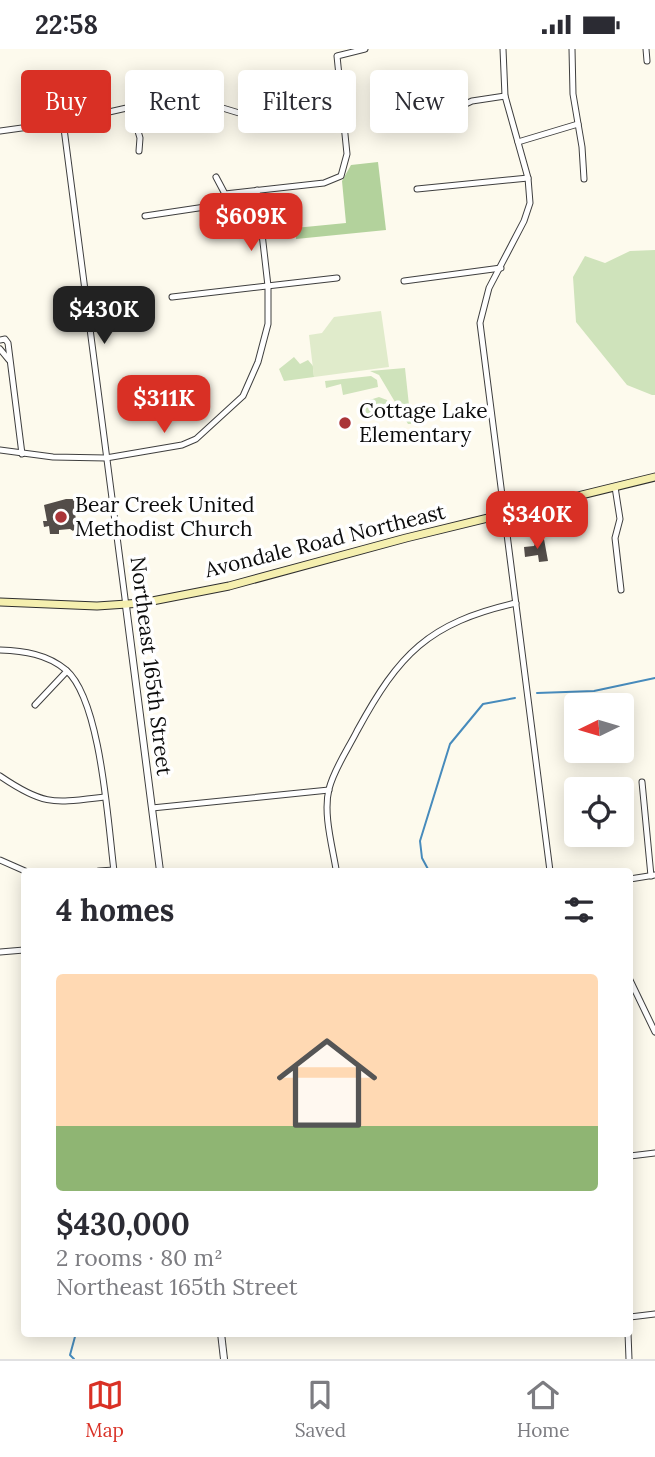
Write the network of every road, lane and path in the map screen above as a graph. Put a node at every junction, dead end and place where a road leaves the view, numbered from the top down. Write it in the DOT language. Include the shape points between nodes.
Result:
graph roads {
  1 [pos="365,49"];
  2 [pos="503,49"];
  3 [pos="572,49"];
  4 [pos="646,49"];
  5 [pos="648,61"];
  6 [pos="339,70"];
  7 [pos="505,96"];
  8 [pos="468,103"];
  9 [pos="578,124"];
  10 [pos="21,128"];
  11 [pos="0,131"];
  12 [pos="66,133"];
  13 [pos="139,133"];
  14 [pos="345,133"];
  15 [pos="518,142"];
  16 [pos="139,151"];
  17 [pos="215,177"];
  18 [pos="528,178"];
  19 [pos="584,179"];
  20 [pos="417,189"];
  21 [pos="257,190"];
  22 [pos="225,194"];
  23 [pos="145,216"];
  24 [pos="500,268"];
  25 [pos="337,278"];
  26 [pos="404,281"];
  27 [pos="268,286"];
  28 [pos="172,297"];
  29 [pos="0,340"];
  30 [pos="0,349"];
  31 [pos="9,359"];
  32 [pos="0,450"];
  33 [pos="22,454"];
  34 [pos="106,458"];
  35 [pos="655,477"];
  36 [pos="615,487"];
  37 [pos="504,514"];
  38 [pos="621,590"];
  39 [pos="0,602"];
  40 [pos="516,603"];
  41 [pos="125,606"];
  42 [pos="0,650"];
  43 [pos="67,671"];
  44 [pos="36,705"];
  45 [pos="0,776"];
  46 [pos="642,782"];
  47 [pos="329,790"];
  48 [pos="104,797"];
  49 [pos="152,808"];
  50 [pos="0,860"];
  51 [pos="114,868"];
  52 [pos="160,868"];
  53 [pos="336,868"];
  54 [pos="550,868"];
  55 [pos="21,869"];
  56 [pos="653,875"];
  57 [pos="633,878"];
  58 [pos="21,950"];
  59 [pos="0,952"];
  60 [pos="633,985"];
  61 [pos="655,1032"];
  62 [pos="655,1153"];
  63 [pos="633,1156"];
  64 [pos="655,1314"];
  65 [pos="633,1317"];
  66 [pos="221,1337"];
  67 [pos="628,1337"];
  68 [pos="224,1359"];
  69 [pos="629,1359"];
  1 -- 6 [label="street" via="337,56"];
  2 -- 7 [label="street"];
  3 -- 9 [label="street"];
  4 -- 5 [label="street"];
  7 -- 8 [label="street"];
  7 -- 15 [label="street"];
  9 -- 15 [label="street"];
  9 -- 19 [label="street"];
  10 -- 11 [label="street"];
  12 -- 34 [label="street, Northeast 165th Street"];
  13 -- 16 [label="street"];
  14 -- 21 [label="street" via="341,176 324,183"];
  15 -- 18 [label="street"];
  17 -- 22 [label="street"];
  18 -- 20 [label="street"];
  18 -- 24 [label="street" via="530,203"];
  21 -- 22 [label="street"];
  21 -- 27 [label="street"];
  22 -- 23 [label="street" via="205,207"];
  24 -- 26 [label="street"];
  24 -- 37 [label="street" via="483,304 480,323"];
  25 -- 27 [label="street"];
  27 -- 28 [label="street"];
  27 -- 34 [label="street" via="266,335 249,387 206,431 182,445"];
  29 -- 31 [label="street" via="8,343"];
  30 -- 31 [label="street"];
  31 -- 33 [label="street"];
  32 -- 33 [label="street"];
  33 -- 34 [label="street"];
  34 -- 41 [label="street, Northeast 165th Street"];
  35 -- 36 [label="main road, Avondale Road Northeast"];
  36 -- 37 [label="main road, Avondale Road Northeast"];
  36 -- 38 [label="street"];
  37 -- 40 [label="street"];
  37 -- 41 [label="main road, Avondale Road Northeast" via="229,586"];
  39 -- 41 [label="main road, Avondale Road Northeast"];
  40 -- 47 [label="street" via="465,616 442,628 400,663 369,709"];
  40 -- 54 [label="street"];
  41 -- 49 [label="street, Northeast 165th Street"];
  42 -- 43 [label="street" via="42,656"];
  43 -- 44 [label="street"];
  43 -- 48 [label="street" via="88,707"];
  45 -- 48 [label="street" via="49,802"];
  46 -- 56 [label="street"];
  47 -- 49 [label="street"];
  47 -- 53 [label="street"];
  48 -- 51 [label="street"];
  49 -- 52 [label="street, Northeast 165th Street"];
  50 -- 55 [label="street"];
  56 -- 57 [label="street"];
  58 -- 59 [label="street"];
  60 -- 61 [label="street"];
  62 -- 63 [label="street"];
  64 -- 65 [label="street"];
  66 -- 68 [label="street"];
  67 -- 69 [label="street"];
}
